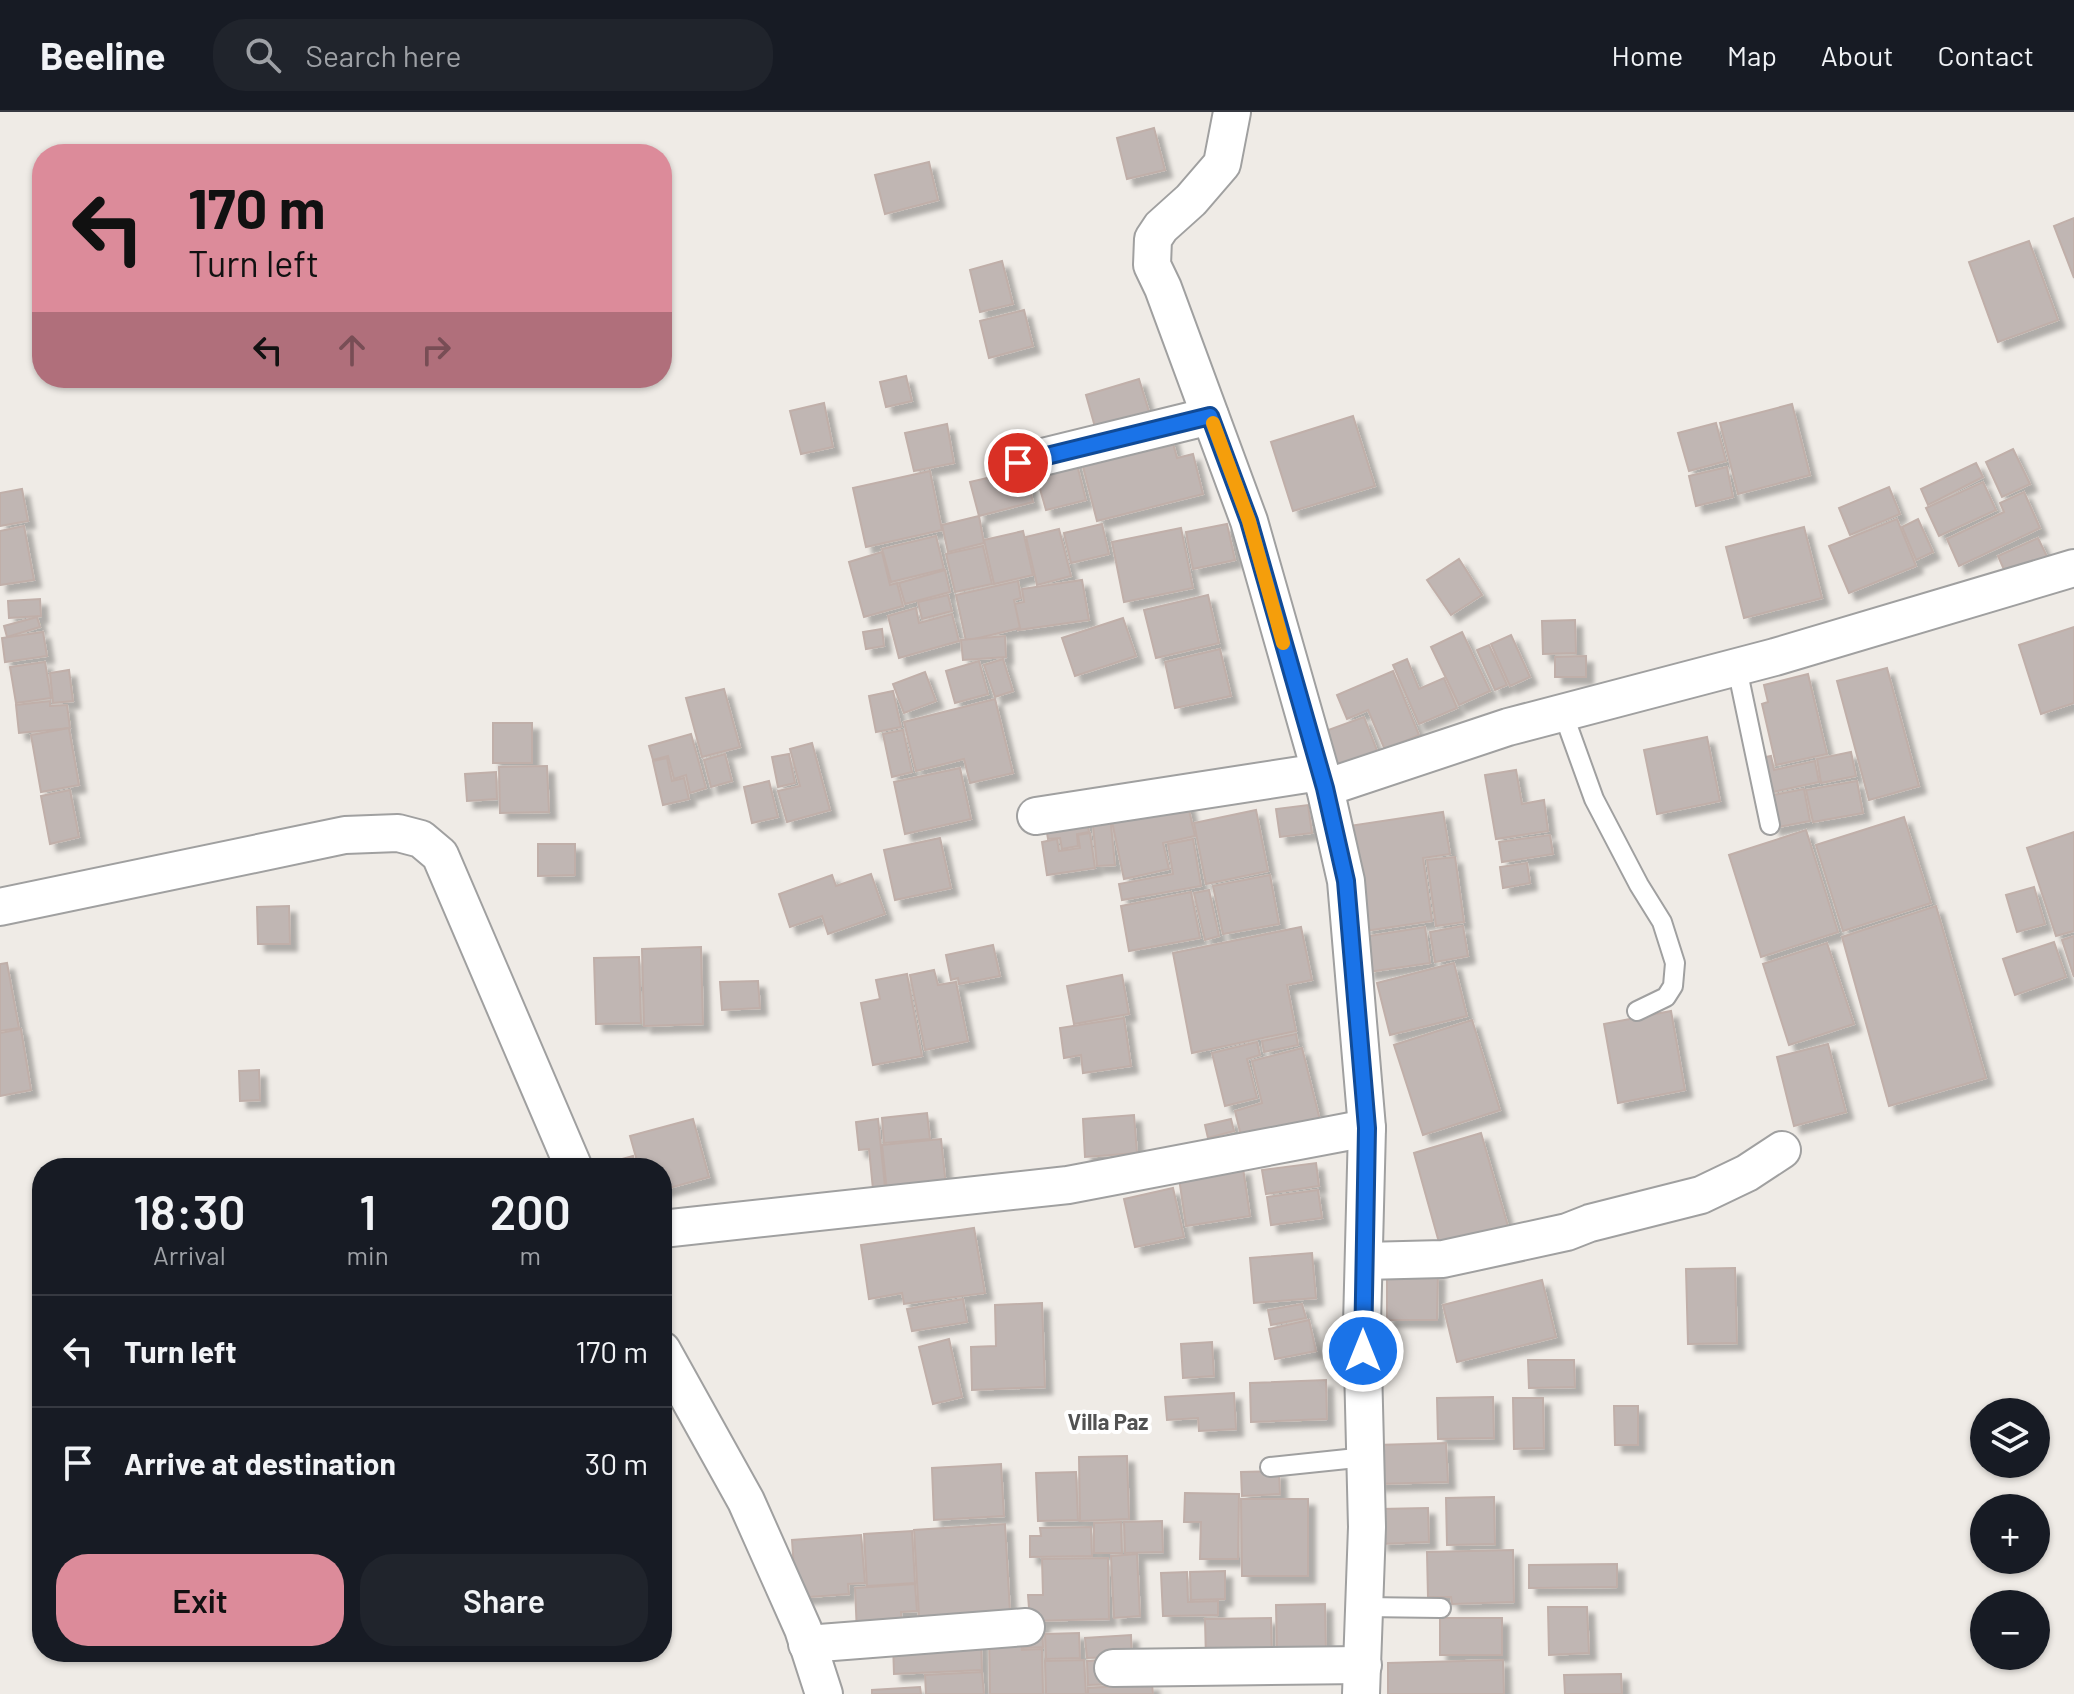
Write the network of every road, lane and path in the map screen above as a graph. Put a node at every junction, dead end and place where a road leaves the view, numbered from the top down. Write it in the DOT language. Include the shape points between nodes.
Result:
graph roads {
  1 [pos="1232,112"];
  2 [pos="1210,416"];
  3 [pos="1018,463"];
  4 [pos="2074,568"];
  5 [pos="1737,668"];
  6 [pos="1563,713"];
  7 [pos="1323,780"];
  8 [pos="1036,816"];
  9 [pos="1770,825"];
  10 [pos="0,907"];
  11 [pos="1637,1011"];
  12 [pos="1367,1128"];
  13 [pos="1782,1150"];
  14 [pos="570,1158"];
  15 [pos="672,1228"];
  16 [pos="1364,1261"];
  17 [pos="672,1368"];
  18 [pos="1366,1457"];
  19 [pos="1270,1467"];
  20 [pos="1364,1607"];
  21 [pos="1441,1608"];
  22 [pos="1026,1627"];
  23 [pos="807,1644"];
  24 [pos="1113,1668"];
  25 [pos="1362,1680"];
  26 [pos="824,1694"];
  1 -- 2 [label="street" via="1222,164 1161,227 1152,249 1152,265"];
  2 -- 3 [label="street"];
  2 -- 7 [label="street" via="1249,521"];
  4 -- 5 [label="street"];
  5 -- 6 [label="street"];
  5 -- 9 [label="lane"];
  6 -- 7 [label="street"];
  6 -- 11 [label="lane" via="1594,799 1662,922 1675,963 1666,997"];
  7 -- 8 [label="street"];
  7 -- 12 [label="street" via="1346,881"];
  10 -- 14 [label="street" via="345,835 398,833 421,839 440,855"];
  12 -- 15 [label="street" via="1068,1185"];
  12 -- 16 [label="street"];
  13 -- 16 [label="street" via="1701,1195 1567,1232 1443,1259"];
  16 -- 18 [label="street"];
  17 -- 23 [label="street" via="746,1501"];
  18 -- 19 [label="lane"];
  18 -- 20 [label="street"];
  20 -- 21 [label="lane"];
  20 -- 25 [label="street"];
  22 -- 23 [label="street"];
  23 -- 26 [label="street"];
  24 -- 25 [label="street"];
}
